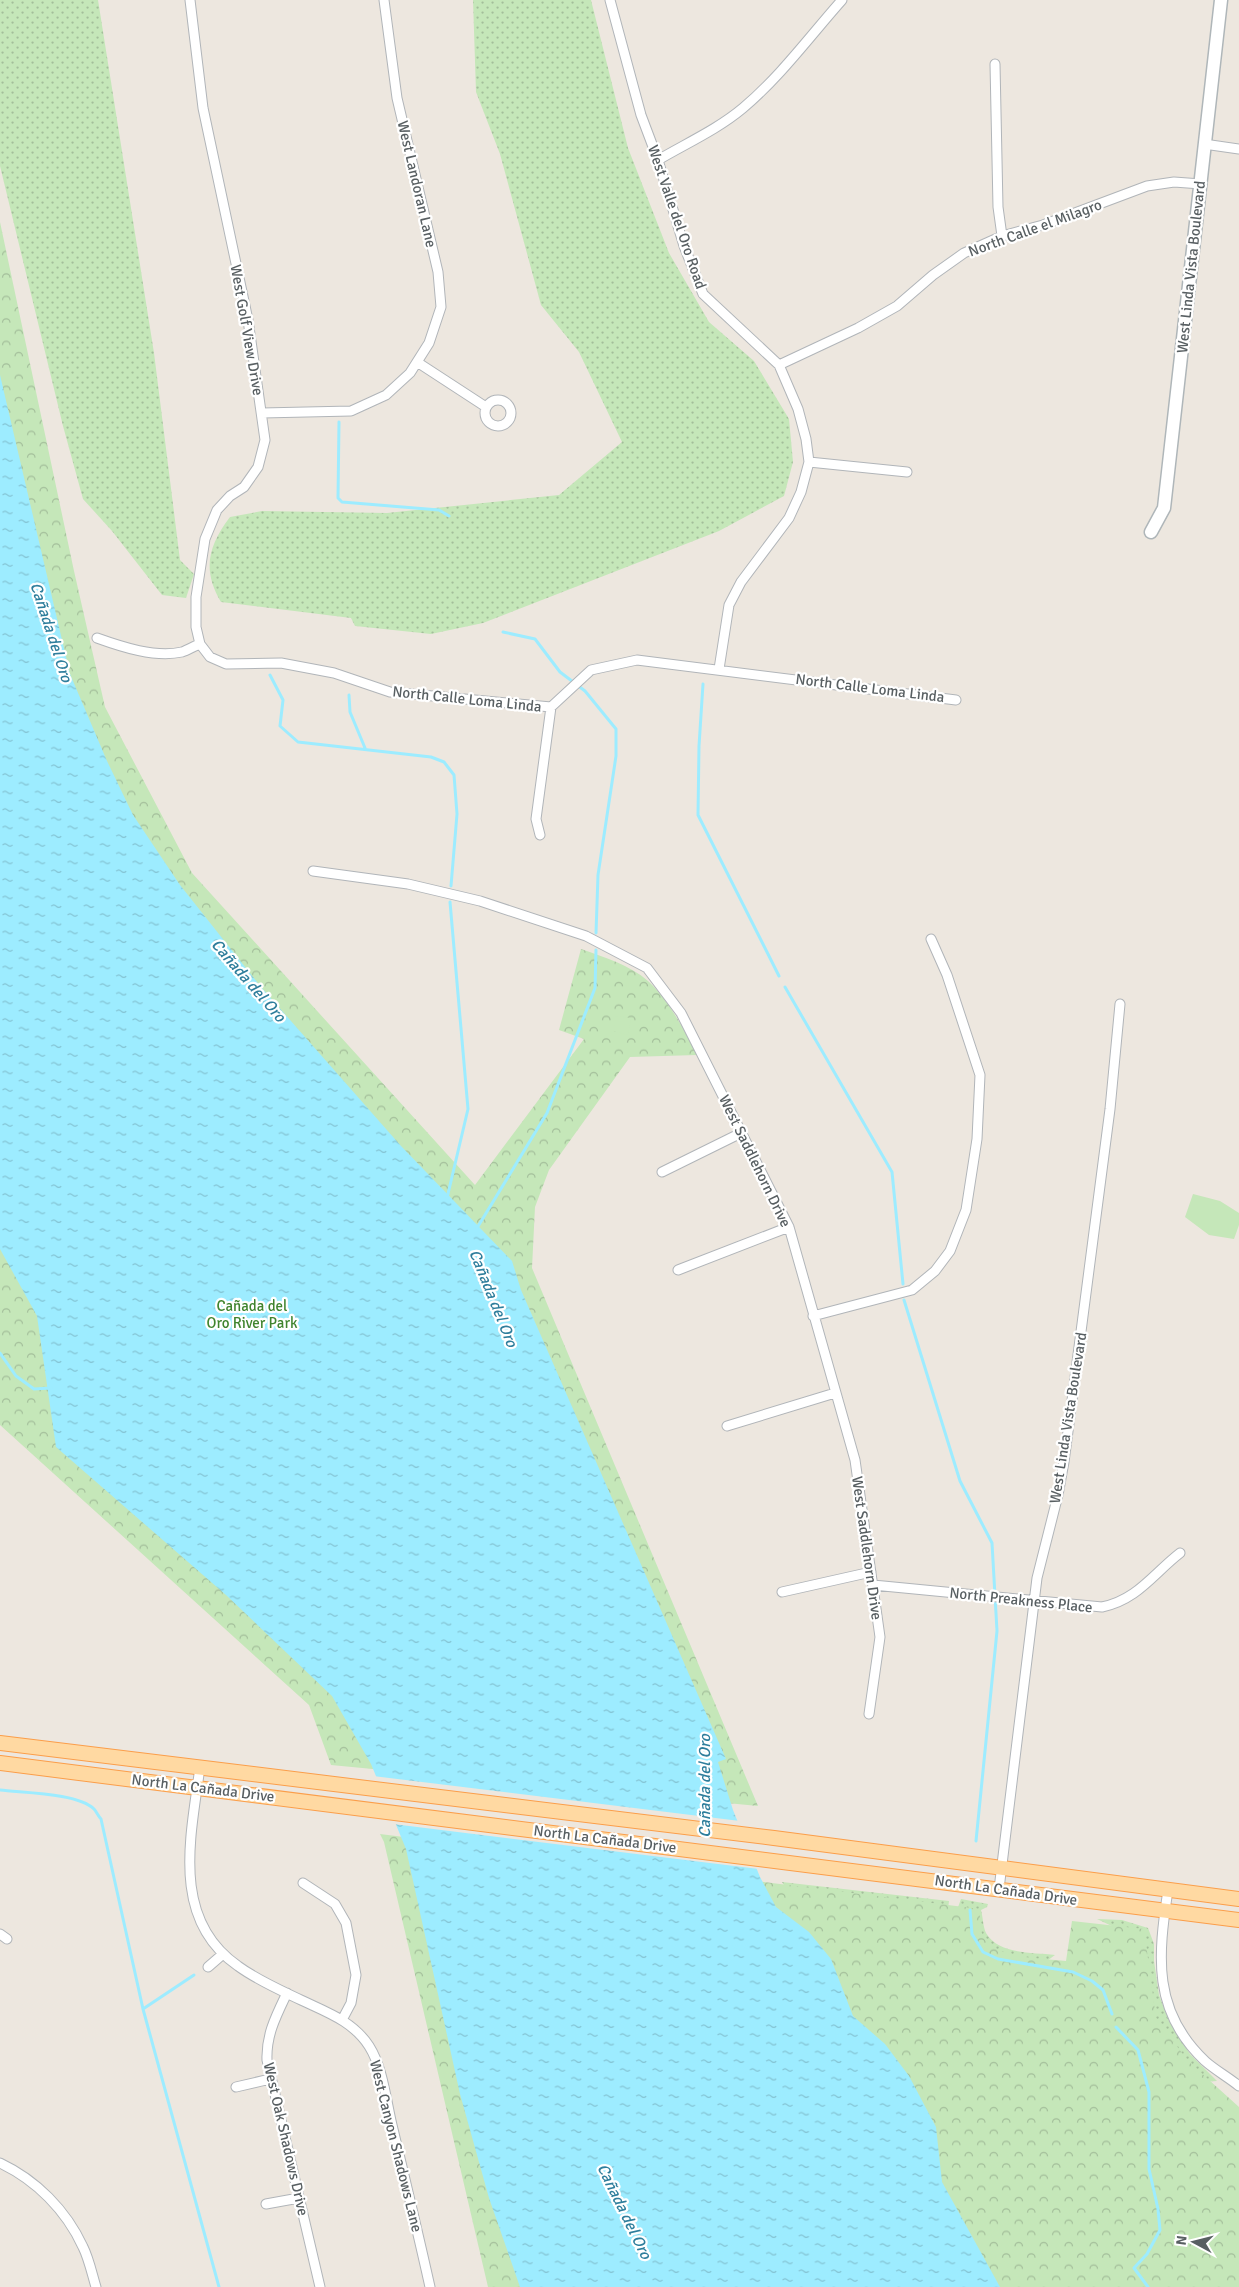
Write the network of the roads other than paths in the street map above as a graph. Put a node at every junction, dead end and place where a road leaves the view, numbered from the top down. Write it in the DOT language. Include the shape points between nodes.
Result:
graph roads {
  1 [pos="190,0"];
  2 [pos="384,0"];
  3 [pos="610,0"];
  4 [pos="842,0"];
  5 [pos="1221,0"];
  6 [pos="995,64"];
  7 [pos="1204,144"];
  8 [pos="1239,149"];
  9 [pos="658,160"];
  10 [pos="1200,184"];
  11 [pos="1002,236"];
  12 [pos="417,362"];
  13 [pos="779,365"];
  14 [pos="486,407"];
  15 [pos="262,413"];
  16 [pos="809,462"];
  17 [pos="907,472"];
  18 [pos="1151,532"];
  19 [pos="97,638"];
  20 [pos="200,644"];
  21 [pos="719,669"];
  22 [pos="956,700"];
  23 [pos="551,707"];
  24 [pos="540,835"];
  25 [pos="314,871"];
  26 [pos="931,939"];
  27 [pos="1120,1004"];
  28 [pos="741,1132"];
  29 [pos="662,1172"];
  30 [pos="789,1227"];
  31 [pos="678,1270"];
  32 [pos="813,1316"];
  33 [pos="836,1393"];
  34 [pos="726,1426"];
  35 [pos="1180,1553"];
  36 [pos="871,1572"];
  37 [pos="873,1585"];
  38 [pos="782,1592"];
  39 [pos="1034,1602"];
  40 [pos="869,1714"];
  41 [pos="0,1743"];
  42 [pos="0,1763"];
  43 [pos="200,1767"];
  44 [pos="198,1788"];
  45 [pos="1001,1869"];
  46 [pos="303,1883"];
  47 [pos="999,1890"];
  48 [pos="1168,1890"];
  49 [pos="1239,1899"];
  50 [pos="1165,1910"];
  51 [pos="1239,1920"];
  52 [pos="222,1954"];
  53 [pos="208,1967"];
  54 [pos="287,1994"];
  55 [pos="342,2020"];
  56 [pos="270,2079"];
  57 [pos="1239,2086"];
  58 [pos="236,2087"];
  59 [pos="0,2164"];
  60 [pos="300,2198"];
  61 [pos="266,2204"];
  62 [pos="96,2287"];
  63 [pos="320,2287"];
  64 [pos="430,2287"];
  1 -- 15 [label="street, West Golf View Drive" via="203,108 248,320"];
  2 -- 12 [label="street, West Landoran Lane" via="397,98 438,272 441,307 429,343"];
  3 -- 9 [label="street, West Valle del Oro Road" via="641,115"];
  4 -- 9 [label="street" via="743,108"];
  5 -- 7 [label="street, West Linda Vista Boulevard"];
  6 -- 11 [label="street" via="998,207"];
  7 -- 8 [label="street"];
  7 -- 10 [label="street, West Linda Vista Boulevard"];
  9 -- 13 [label="street, West Valle del Oro Road" via="684,246 703,294"];
  10 -- 11 [label="street, North Calle el Milagro" via="1174,182 1147,186 1043,225"];
  10 -- 18 [label="street, West Linda Vista Boulevard" via="1164,508"];
  11 -- 13 [label="street, North Calle el Milagro" via="964,253 897,306"];
  12 -- 14 [label="street"];
  12 -- 15 [label="street, West Landoran Lane" via="410,373 386,394 351,411"];
  13 -- 16 [label="street, West Valle del Oro Road" via="798,409"];
  15 -- 20 [label="street, West Golf View Drive" via="265,440 258,466 244,487 217,510 205,539 196,598 196,627"];
  16 -- 17 [label="street"];
  16 -- 21 [label="street, West Valle del Oro Road" via="790,518 741,582 729,605"];
  19 -- 20 [label="street" via="130,650 158,652 181,652"];
  20 -- 23 [label="street, North Calle Loma Linda" via="210,656 226,664 281,663 334,673 390,692"];
  21 -- 22 [label="street, North Calle Loma Linda"];
  21 -- 23 [label="street, North Calle Loma Linda" via="637,660 591,670"];
  23 -- 24 [label="street" via="536,819"];
  25 -- 28 [label="street, West Saddlehorn Drive" via="408,884 482,901 586,936 648,968 681,1013"];
  26 -- 32 [label="street" via="947,975 980,1075 977,1139 966,1210 950,1250 935,1271 912,1290"];
  27 -- 39 [label="street, West Linda Vista Boulevard" via="1112,1100 1064,1462 1041,1556"];
  28 -- 29 [label="street"];
  28 -- 30 [label="street, West Saddlehorn Drive"];
  30 -- 31 [label="street"];
  30 -- 32 [label="street, West Saddlehorn Drive"];
  32 -- 33 [label="street, West Saddlehorn Drive"];
  33 -- 34 [label="street"];
  33 -- 36 [label="street, West Saddlehorn Drive" via="855,1460"];
  35 -- 39 [label="street, North Preakness Place" via="1142,1588 1116,1604 1089,1608"];
  36 -- 37 [label="street, West Saddlehorn Drive"];
  36 -- 38 [label="street"];
  37 -- 39 [label="street, North Preakness Place"];
  37 -- 40 [label="street, West Saddlehorn Drive" via="880,1638"];
  39 -- 45 [label="street, West Linda Vista Boulevard"];
  41 -- 43 [label="main road, North La Cañada Drive"];
  42 -- 44 [label="main road, North La Cañada Drive"];
  43 -- 44 [label="street, West Canyon Shadows Lane"];
  43 -- 45 [label="main road, North La Cañada Drive"];
  44 -- 47 [label="main road, North La Cañada Drive"];
  44 -- 52 [label="street, West Canyon Shadows Lane" via="189,1862 191,1892 201,1922"];
  45 -- 47 [label="street, West Linda Vista Boulevard"];
  45 -- 48 [label="main road, North La Cañada Drive"];
  46 -- 55 [label="street" via="334,1904 346,1923 356,1975 351,2003"];
  47 -- 50 [label="main road, North La Cañada Drive"];
  48 -- 49 [label="main road, North La Cañada Drive"];
  48 -- 50 [label="street"];
  50 -- 51 [label="main road, North La Cañada Drive"];
  50 -- 57 [label="street" via="1161,1973 1170,2012 1196,2051"];
  52 -- 53 [label="street"];
  52 -- 54 [label="street, West Canyon Shadows Lane"];
  54 -- 55 [label="street, West Canyon Shadows Lane"];
  54 -- 56 [label="street, West Oak Shadows Drive" via="268,2039"];
  55 -- 64 [label="street, West Canyon Shadows Lane" via="362,2036 376,2061"];
  56 -- 58 [label="street"];
  56 -- 60 [label="street, West Oak Shadows Drive"];
  59 -- 62 [label="street" via="41,2189 64,2216 83,2247"];
  60 -- 61 [label="street"];
  60 -- 63 [label="street, West Oak Shadows Drive"];
}
